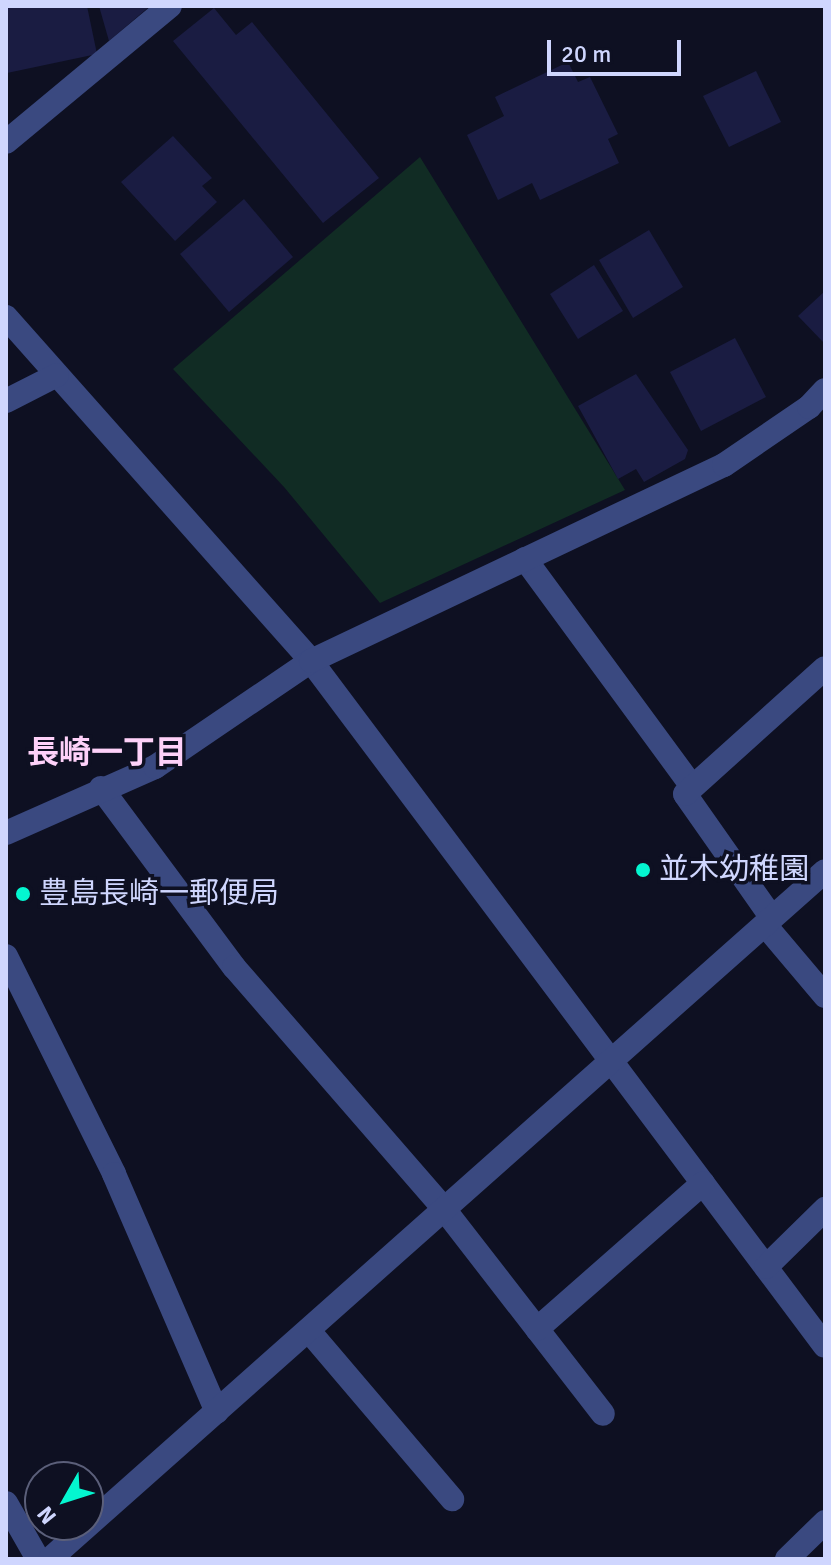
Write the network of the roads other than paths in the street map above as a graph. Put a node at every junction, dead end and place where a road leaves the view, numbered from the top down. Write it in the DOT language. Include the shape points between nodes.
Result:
graph roads {
  1 [pos="170,6"];
  2 [pos="6,142"];
  3 [pos="6,317"];
  4 [pos="57,375"];
  5 [pos="825,390"];
  6 [pos="6,401"];
  7 [pos="525,559"];
  8 [pos="311,661"];
  9 [pos="825,668"];
  10 [pos="692,786"];
  11 [pos="101,788"];
  12 [pos="6,833"];
  13 [pos="825,871"];
  14 [pos="769,922"];
  15 [pos="6,956"];
  16 [pos="825,996"];
  17 [pos="611,1061"];
  18 [pos="703,1183"];
  19 [pos="444,1209"];
  20 [pos="825,1209"];
  21 [pos="766,1267"];
  22 [pos="537,1329"];
  23 [pos="309,1331"];
  24 [pos="825,1346"];
  25 [pos="217,1412"];
  26 [pos="603,1414"];
  27 [pos="452,1499"];
  28 [pos="6,1503"];
  29 [pos="825,1522"];
  30 [pos="38,1559"];
  31 [pos="50,1559"];
  32 [pos="787,1559"];
  1 -- 2 [label="street"];
  3 -- 4 [label="street"];
  4 -- 6 [label="street"];
  4 -- 8 [label="street"];
  5 -- 7 [label="street" via="737,458"];
  7 -- 8 [label="street"];
  7 -- 10 [label="street"];
  8 -- 11 [label="street" via="155,767"];
  8 -- 17 [label="street"];
  9 -- 10 [label="street"];
  10 -- 14 [label="street" via="685,794"];
  11 -- 12 [label="street"];
  11 -- 19 [label="street" via="234,967"];
  13 -- 14 [label="street"];
  14 -- 16 [label="street"];
  14 -- 17 [label="street"];
  15 -- 25 [label="street" via="114,1174"];
  17 -- 18 [label="street"];
  17 -- 19 [label="street"];
  18 -- 21 [label="street"];
  18 -- 22 [label="street"];
  19 -- 22 [label="street"];
  19 -- 23 [label="street"];
  20 -- 21 [label="street"];
  21 -- 24 [label="street"];
  22 -- 26 [label="street"];
  23 -- 25 [label="street"];
  23 -- 27 [label="street"];
  25 -- 31 [label="street"];
  28 -- 30 [label="street"];
  29 -- 32 [label="street"];
}
